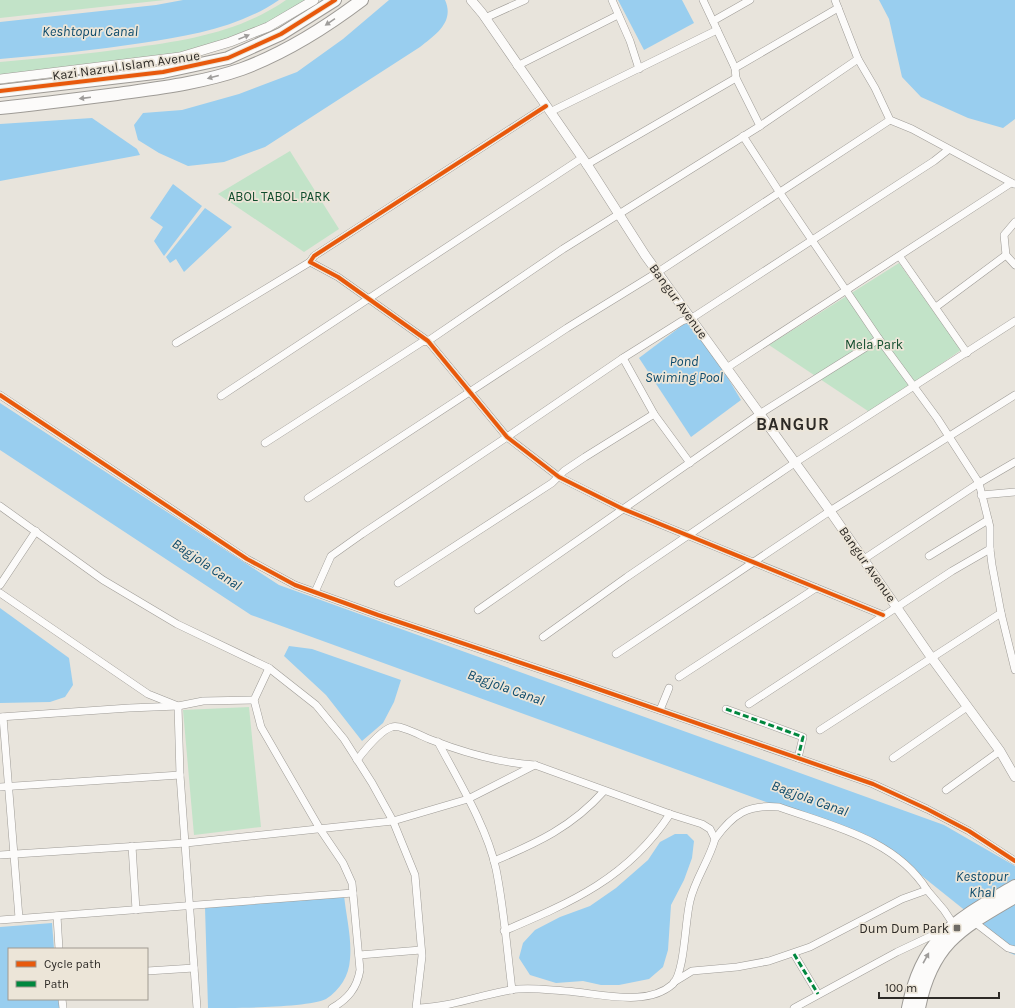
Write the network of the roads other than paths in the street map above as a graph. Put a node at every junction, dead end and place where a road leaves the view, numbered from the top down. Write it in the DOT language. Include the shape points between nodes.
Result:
graph roads {
  1 [pos="314,0"];
  2 [pos="335,0"];
  3 [pos="362,0"];
  4 [pos="525,0"];
  5 [pos="612,0"];
  6 [pos="703,0"];
  7 [pos="750,0"];
  8 [pos="835,0"];
  9 [pos="473,1"];
  10 [pos="838,8"];
  11 [pos="618,15"];
  12 [pos="485,18"];
  13 [pos="713,21"];
  14 [pos="717,30"];
  15 [pos="858,60"];
  16 [pos="517,66"];
  17 [pos="735,68"];
  18 [pos="639,69"];
  19 [pos="736,78"];
  20 [pos="0,79"];
  21 [pos="0,91"];
  22 [pos="0,108"];
  23 [pos="548,109"];
  24 [pos="890,120"];
  25 [pos="760,126"];
  26 [pos="743,136"];
  27 [pos="948,150"];
  28 [pos="584,162"];
  29 [pos="1013,184"];
  30 [pos="780,193"];
  31 [pos="619,214"];
  32 [pos="1015,222"];
  33 [pos="813,241"];
  34 [pos="1006,255"];
  35 [pos="900,256"];
  36 [pos="310,262"];
  37 [pos="1015,265"];
  38 [pos="658,272"];
  39 [pos="847,292"];
  40 [pos="367,298"];
  41 [pos="936,307"];
  42 [pos="692,318"];
  43 [pos="1015,321"];
  44 [pos="879,339"];
  45 [pos="428,342"];
  46 [pos="176,343"];
  47 [pos="967,353"];
  48 [pos="623,358"];
  49 [pos="728,367"];
  50 [pos="915,387"];
  51 [pos="470,393"];
  52 [pos="0,395"];
  53 [pos="1015,395"];
  54 [pos="221,396"];
  55 [pos="761,413"];
  56 [pos="654,414"];
  57 [pos="508,437"];
  58 [pos="949,437"];
  59 [pos="265,443"];
  60 [pos="796,462"];
  61 [pos="1015,462"];
  62 [pos="690,463"];
  63 [pos="559,477"];
  64 [pos="979,484"];
  65 [pos="1015,492"];
  66 [pos="980,495"];
  67 [pos="308,498"];
  68 [pos="0,506"];
  69 [pos="623,509"];
  70 [pos="830,511"];
  71 [pos="988,520"];
  72 [pos="36,531"];
  73 [pos="688,535"];
  74 [pos="990,549"];
  75 [pos="929,556"];
  76 [pos="864,559"];
  77 [pos="753,561"];
  78 [pos="398,583"];
  79 [pos="0,585"];
  80 [pos="816,588"];
  81 [pos="315,592"];
  82 [pos="0,594"];
  83 [pos="898,608"];
  84 [pos="478,610"];
  85 [pos="1001,612"];
  86 [pos="883,616"];
  87 [pos="543,637"];
  88 [pos="616,654"];
  89 [pos="931,657"];
  90 [pos="269,668"];
  91 [pos="1015,670"];
  92 [pos="679,677"];
  93 [pos="669,688"];
  94 [pos="254,700"];
  95 [pos="749,704"];
  96 [pos="178,706"];
  97 [pos="967,707"];
  98 [pos="726,709"];
  99 [pos="660,710"];
  100 [pos="2,717"];
  101 [pos="820,730"];
  102 [pos="438,742"];
  103 [pos="1000,751"];
  104 [pos="798,758"];
  105 [pos="893,758"];
  106 [pos="357,760"];
  107 [pos="535,765"];
  108 [pos="180,775"];
  109 [pos="1015,776"];
  110 [pos="0,787"];
  111 [pos="9,787"];
  112 [pos="946,790"];
  113 [pos="604,791"];
  114 [pos="468,799"];
  115 [pos="670,814"];
  116 [pos="393,821"];
  117 [pos="320,829"];
  118 [pos="715,839"];
  119 [pos="186,843"];
  120 [pos="132,846"];
  121 [pos="14,854"];
  122 [pos="0,855"];
  123 [pos="1015,860"];
  124 [pos="494,861"];
  125 [pos="1015,886"];
  126 [pos="927,890"];
  127 [pos="353,892"];
  128 [pos="1015,897"];
  129 [pos="190,905"];
  130 [pos="136,910"];
  131 [pos="57,916"];
  132 [pos="19,918"];
  133 [pos="970,918"];
  134 [pos="0,920"];
  135 [pos="504,930"];
  136 [pos="950,933"];
  137 [pos="59,948"];
  138 [pos="421,950"];
  139 [pos="1015,950"];
  140 [pos="794,954"];
  141 [pos="359,955"];
  142 [pos="194,968"];
  143 [pos="148,971"];
  144 [pos="674,982"];
  145 [pos="512,990"];
  146 [pos="818,994"];
  147 [pos="471,1004"];
  148 [pos="197,1008"];
  149 [pos="332,1008"];
  150 [pos="417,1008"];
  151 [pos="794,1008"];
  152 [pos="908,1008"];
  153 [pos="919,1008"];
  20 -- 1 [label="street, one-way" via="180,57 268,27"];
  2 -- 21 [label="main road, Kazi Nazrul Islam Avenue" via="281,34 228,58 163,72"];
  3 -- 22 [label="main road, Kazi Nazrul Islam Avenue, one-way" via="317,32 287,49 222,75 158,89"];
  4 -- 12 [label="street"];
  5 -- 11 [label="street"];
  6 -- 13 [label="street"];
  7 -- 13 [label="street"];
  8 -- 10 [label="street"];
  9 -- 12 [label="street, Bangur Avenue"];
  10 -- 15 [label="street"];
  10 -- 17 [label="street"];
  11 -- 16 [label="street"];
  11 -- 18 [label="street"];
  12 -- 16 [label="street, Bangur Avenue"];
  13 -- 14 [label="street"];
  14 -- 17 [label="street"];
  14 -- 18 [label="street"];
  15 -- 24 [label="street"];
  15 -- 25 [label="street"];
  16 -- 23 [label="street, Bangur Avenue"];
  17 -- 19 [label="street"];
  18 -- 23 [label="street"];
  19 -- 25 [label="street"];
  19 -- 28 [label="street"];
  23 -- 28 [label="street, Bangur Avenue"];
  23 -- 36 [label="street" via="391,204 314,256"];
  24 -- 27 [label="street" via="912,129"];
  24 -- 30 [label="street"];
  25 -- 26 [label="street"];
  26 -- 30 [label="street"];
  26 -- 31 [label="street"];
  27 -- 29 [label="street"];
  27 -- 33 [label="street"];
  28 -- 31 [label="street, Bangur Avenue"];
  28 -- 40 [label="street"];
  29 -- 35 [label="street"];
  30 -- 33 [label="street"];
  30 -- 38 [label="street"];
  31 -- 38 [label="street, Bangur Avenue"];
  31 -- 45 [label="street" via="557,253"];
  32 -- 34 [label="street" via="1004,236"];
  33 -- 39 [label="street"];
  33 -- 42 [label="street"];
  34 -- 37 [label="street"];
  34 -- 41 [label="street"];
  35 -- 39 [label="street"];
  35 -- 41 [label="street"];
  36 -- 40 [label="street" via="338,277"];
  36 -- 46 [label="street"];
  38 -- 42 [label="street, Bangur Avenue"];
  38 -- 51 [label="street" via="567,328"];
  39 -- 44 [label="street"];
  39 -- 49 [label="street"];
  40 -- 45 [label="street"];
  40 -- 54 [label="street"];
  41 -- 47 [label="street"];
  42 -- 48 [label="street" via="682,321"];
  42 -- 49 [label="street, Bangur Avenue"];
  43 -- 47 [label="street"];
  44 -- 50 [label="street"];
  44 -- 55 [label="street"];
  45 -- 51 [label="street"];
  45 -- 59 [label="street" via="422,342"];
  47 -- 50 [label="street"];
  48 -- 56 [label="street"];
  48 -- 57 [label="street"];
  49 -- 55 [label="street, Bangur Avenue"];
  50 -- 58 [label="street"];
  50 -- 60 [label="street"];
  51 -- 57 [label="street"];
  51 -- 67 [label="street"];
  52 -- 81 [label="street" via="247,558 295,585"];
  53 -- 58 [label="street"];
  55 -- 60 [label="street, Bangur Avenue"];
  55 -- 62 [label="street"];
  56 -- 62 [label="street"];
  56 -- 63 [label="street" via="585,457"];
  57 -- 63 [label="street"];
  57 -- 81 [label="street" via="331,556"];
  58 -- 64 [label="street"];
  58 -- 70 [label="street"];
  60 -- 70 [label="street, Bangur Avenue"];
  60 -- 73 [label="street"];
  61 -- 64 [label="street"];
  62 -- 69 [label="street"];
  63 -- 69 [label="street"];
  63 -- 78 [label="street"];
  64 -- 66 [label="street"];
  64 -- 76 [label="street"];
  65 -- 66 [label="street"];
  66 -- 71 [label="street"];
  68 -- 72 [label="street"];
  69 -- 73 [label="street"];
  69 -- 84 [label="street"];
  70 -- 76 [label="street, Bangur Avenue"];
  70 -- 77 [label="street"];
  71 -- 74 [label="street"];
  71 -- 75 [label="street"];
  72 -- 79 [label="street"];
  72 -- 90 [label="street" via="103,580 146,607"];
  73 -- 77 [label="street"];
  73 -- 87 [label="street"];
  74 -- 83 [label="street"];
  74 -- 85 [label="street"];
  76 -- 83 [label="street, Bangur Avenue"];
  77 -- 80 [label="street"];
  77 -- 88 [label="street"];
  80 -- 86 [label="street"];
  80 -- 92 [label="street"];
  81 -- 99 [label="street"];
  82 -- 96 [label="street" via="148,694"];
  83 -- 86 [label="street"];
  83 -- 89 [label="street, Bangur Avenue"];
  85 -- 89 [label="street"];
  85 -- 91 [label="street"];
  86 -- 95 [label="street"];
  89 -- 97 [label="street, Bangur Avenue"];
  89 -- 101 [label="street"];
  90 -- 94 [label="street"];
  90 -- 106 [label="street" via="316,705 344,739"];
  93 -- 99 [label="street"];
  94 -- 96 [label="street" via="203,701"];
  94 -- 117 [label="street" via="261,727"];
  96 -- 100 [label="street"];
  96 -- 108 [label="street"];
  97 -- 103 [label="street, Bangur Avenue"];
  97 -- 105 [label="street"];
  98 -- 104 [label="street" via="803,737"];
  99 -- 104 [label="street"];
  100 -- 111 [label="street"];
  102 -- 106 [label="street" via="393,726 366,748"];
  102 -- 107 [label="street" via="519,764"];
  102 -- 114 [label="street"];
  103 -- 109 [label="street, Bangur Avenue"];
  103 -- 112 [label="street"];
  104 -- 123 [label="street" via="873,784 927,809"];
  106 -- 116 [label="street"];
  107 -- 113 [label="street"];
  107 -- 114 [label="street"];
  108 -- 111 [label="street"];
  108 -- 119 [label="street"];
  110 -- 111 [label="street"];
  111 -- 121 [label="street"];
  113 -- 115 [label="street"];
  113 -- 124 [label="street" via="589,808 560,830"];
  114 -- 116 [label="street"];
  114 -- 124 [label="street"];
  115 -- 118 [label="street" via="702,824 710,829"];
  115 -- 135 [label="street" via="656,835 625,867 596,887 557,908"];
  116 -- 117 [label="street"];
  116 -- 138 [label="street" via="415,875"];
  117 -- 119 [label="street"];
  117 -- 127 [label="street" via="343,863"];
  118 -- 126 [label="street" via="725,825 742,812 767,806 779,807 882,846 918,875"];
  118 -- 144 [label="street" via="690,900"];
  119 -- 120 [label="street"];
  119 -- 129 [label="street"];
  120 -- 121 [label="street"];
  120 -- 130 [label="street"];
  121 -- 122 [label="street"];
  121 -- 132 [label="street"];
  124 -- 135 [label="street"];
  125 -- 133 [label="main road"];
  126 -- 136 [label="street" via="944,910"];
  126 -- 140 [label="street" via="902,899"];
  127 -- 129 [label="street"];
  127 -- 141 [label="street"];
  128 -- 133 [label="main road"];
  129 -- 130 [label="street"];
  129 -- 142 [label="street"];
  130 -- 131 [label="street"];
  131 -- 132 [label="street"];
  131 -- 137 [label="street"];
  132 -- 134 [label="street"];
  133 -- 136 [label="main road"];
  133 -- 139 [label="street" via="1008,948"];
  135 -- 145 [label="street"];
  136 -- 146 [label="street" via="931,936"];
  152 -- 136 [label="main road, one-way" via="923,963"];
  136 -- 153 [label="main road" via="930,969"];
  138 -- 141 [label="street"];
  138 -- 150 [label="street"];
  140 -- 144 [label="street" via="737,967 692,971"];
  140 -- 146 [label="street"];
  141 -- 149 [label="street" via="359,976 352,992"];
  142 -- 143 [label="street"];
  142 -- 148 [label="street"];
  144 -- 145 [label="street" via="658,994 635,1001 567,991"];
  145 -- 147 [label="street"];
  146 -- 151 [label="street"];
  147 -- 150 [label="street"];
}
